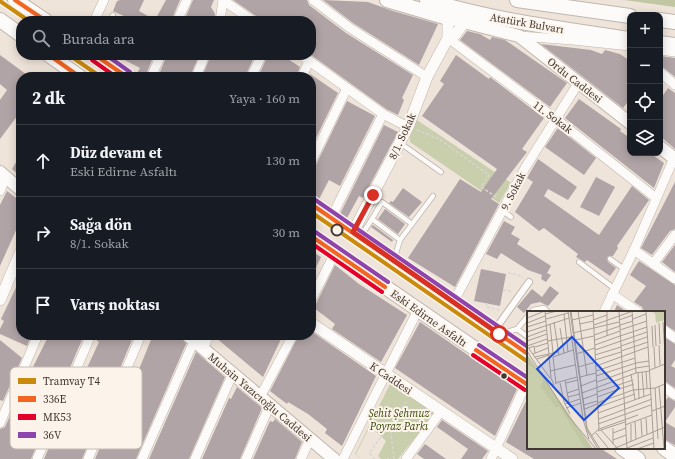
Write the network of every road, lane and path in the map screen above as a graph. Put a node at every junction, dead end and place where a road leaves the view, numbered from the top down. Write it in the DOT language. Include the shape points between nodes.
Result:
graph roads {
  1 [pos="17,0"];
  2 [pos="104,0"];
  3 [pos="187,0"];
  4 [pos="223,0"];
  5 [pos="313,0"];
  6 [pos="387,0"];
  7 [pos="427,0"];
  8 [pos="517,0"];
  9 [pos="39,16"];
  10 [pos="96,16"];
  11 [pos="179,16"];
  12 [pos="221,16"];
  13 [pos="246,16"];
  14 [pos="627,16"];
  15 [pos="448,18"];
  16 [pos="0,20"];
  17 [pos="663,20"];
  18 [pos="675,22"];
  19 [pos="464,23"];
  20 [pos="16,31"];
  21 [pos="519,36"];
  22 [pos="448,38"];
  23 [pos="627,39"];
  24 [pos="663,43"];
  25 [pos="675,45"];
  26 [pos="627,46"];
  27 [pos="663,50"];
  28 [pos="675,52"];
  29 [pos="56,60"];
  30 [pos="102,60"];
  31 [pos="159,60"];
  32 [pos="203,60"];
  33 [pos="260,60"];
  34 [pos="310,61"];
  35 [pos="73,72"];
  36 [pos="120,72"];
  37 [pos="153,72"];
  38 [pos="198,72"];
  39 [pos="254,72"];
  40 [pos="304,72"];
  41 [pos="663,75"];
  42 [pos="428,77"];
  43 [pos="579,82"];
  44 [pos="675,85"];
  45 [pos="348,88"];
  46 [pos="383,114"];
  47 [pos="556,119"];
  48 [pos="627,121"];
  49 [pos="408,127"];
  50 [pos="400,143"];
  51 [pos="663,150"];
  52 [pos="316,152"];
  53 [pos="674,159"];
  54 [pos="441,172"];
  55 [pos="3,175"];
  56 [pos="16,186"];
  57 [pos="0,192"];
  58 [pos="433,196"];
  59 [pos="656,198"];
  60 [pos="504,207"];
  61 [pos="316,208"];
  62 [pos="511,217"];
  63 [pos="331,218"];
  64 [pos="372,219"];
  65 [pos="412,224"];
  66 [pos="357,235"];
  67 [pos="675,235"];
  68 [pos="316,240"];
  69 [pos="400,240"];
  70 [pos="634,250"];
  71 [pos="335,253"];
  72 [pos="610,259"];
  73 [pos="394,261"];
  74 [pos="579,262"];
  75 [pos="16,263"];
  76 [pos="652,264"];
  77 [pos="624,269"];
  78 [pos="508,273"];
  79 [pos="518,275"];
  80 [pos="675,279"];
  81 [pos="529,282"];
  82 [pos="316,290"];
  83 [pos="503,290"];
  84 [pos="510,291"];
  85 [pos="614,291"];
  86 [pos="0,300"];
  87 [pos="453,302"];
  88 [pos="487,303"];
  89 [pos="418,310"];
  90 [pos="498,310"];
  91 [pos="532,311"];
  92 [pos="547,311"];
  93 [pos="604,311"];
  94 [pos="637,311"];
  95 [pos="527,317"];
  96 [pos="316,326"];
  97 [pos="518,329"];
  98 [pos="665,331"];
  99 [pos="497,333"];
  100 [pos="527,336"];
  101 [pos="675,338"];
  102 [pos="36,340"];
  103 [pos="89,340"];
  104 [pos="139,340"];
  105 [pos="291,340"];
  106 [pos="195,342"];
  107 [pos="527,353"];
  108 [pos="24,367"];
  109 [pos="77,367"];
  110 [pos="127,367"];
  111 [pos="233,373"];
  112 [pos="386,375"];
  113 [pos="527,385"];
  114 [pos="665,388"];
  115 [pos="413,393"];
  116 [pos="675,395"];
  117 [pos="10,400"];
  118 [pos="265,401"];
  119 [pos="441,411"];
  120 [pos="0,423"];
  121 [pos="390,424"];
  122 [pos="310,439"];
  123 [pos="40,449"];
  124 [pos="92,449"];
  125 [pos="496,449"];
  126 [pos="623,449"];
  127 [pos="665,449"];
  128 [pos="675,456"];
  129 [pos="36,459"];
  130 [pos="88,459"];
  131 [pos="142,459"];
  132 [pos="194,459"];
  133 [pos="246,459"];
  134 [pos="301,459"];
  135 [pos="334,459"];
  136 [pos="343,459"];
  137 [pos="375,459"];
  138 [pos="394,459"];
  139 [pos="406,459"];
  140 [pos="491,459"];
  141 [pos="512,459"];
  142 [pos="636,459"];
  1 -- 9 [label="main road"];
  2 -- 10 [label="street"];
  3 -- 11 [label="street"];
  4 -- 12 [label="street"];
  4 -- 13 [label="street"];
  5 -- 42 [label="street" via="350,28"];
  6 -- 15 [label="main road"];
  7 -- 23 [label="main road, Atatürk Bulvarı" via="476,14"];
  8 -- 14 [label="main road, Atatürk Bulvarı"];
  15 -- 19 [label="main road"];
  15 -- 22 [label="street, 8/1. Sokak"];
  16 -- 20 [label="main road"];
  17 -- 18 [label="main road"];
  19 -- 21 [label="main road"];
  19 -- 22 [label="street, 8/1. Sokak" via="455,35"];
  21 -- 26 [label="street"];
  21 -- 43 [label="main road, Ordu Caddesi"];
  22 -- 42 [label="street, 8/1. Sokak"];
  22 -- 47 [label="street, 11. Sokak"];
  24 -- 25 [label="main road"];
  27 -- 28 [label="street"];
  29 -- 35 [label="main road"];
  30 -- 36 [label="main road"];
  31 -- 37 [label="street"];
  32 -- 38 [label="street"];
  33 -- 39 [label="street"];
  34 -- 40 [label="street"];
  34 -- 45 [label="street"];
  41 -- 44 [label="street"];
  42 -- 49 [label="street, 8/1. Sokak"];
  43 -- 47 [label="street, 9. Sokak"];
  43 -- 48 [label="main road, Ordu Caddesi"];
  45 -- 46 [label="street"];
  45 -- 52 [label="street"];
  46 -- 49 [label="street"];
  46 -- 63 [label="street"];
  47 -- 59 [label="street, 11. Sokak"];
  47 -- 60 [label="street, 9. Sokak"];
  49 -- 50 [label="street, 8/1. Sokak"];
  49 -- 60 [label="path" via="439,139 489,175 481,187"];
  50 -- 54 [label="lane"];
  50 -- 66 [label="street, 8/1. Sokak"];
  51 -- 53 [label="main road"];
  53 -- 59 [label="street"];
  55 -- 56 [label="main road"];
  55 -- 57 [label="street"];
  58 -- 65 [label="lane"];
  59 -- 70 [label="street"];
  60 -- 62 [label="lane"];
  60 -- 87 [label="street, 9. Sokak"];
  61 -- 63 [label="main road"];
  63 -- 66 [label="main road"];
  64 -- 65 [label="lane" via="382,202"];
  64 -- 66 [label="lane"];
  64 -- 69 [label="lane"];
  65 -- 69 [label="lane"];
  66 -- 73 [label="main road"];
  67 -- 76 [label="street"];
  68 -- 71 [label="main road, Eski Edirne Asfaltı"];
  69 -- 73 [label="lane"];
  70 -- 76 [label="street"];
  70 -- 77 [label="street"];
  71 -- 82 [label="street"];
  71 -- 89 [label="main road, Eski Edirne Asfaltı"];
  72 -- 77 [label="lane"];
  73 -- 87 [label="main road"];
  74 -- 85 [label="lane"];
  75 -- 86 [label="street"];
  76 -- 80 [label="street"];
  77 -- 85 [label="street"];
  78 -- 79 [label="path"];
  81 -- 99 [label="street"];
  83 -- 84 [label="path"];
  85 -- 93 [label="street"];
  85 -- 94 [label="street"];
  87 -- 99 [label="main road"];
  88 -- 90 [label="path" via="486,307"];
  89 -- 112 [label="street"];
  89 -- 113 [label="main road, Eski Edirne Asfaltı"];
  91 -- 92 [label="lane" via="544,308"];
  95 -- 97 [label="lane"];
  96 -- 112 [label="street, K Caddesi"];
  97 -- 99 [label="lane"];
  97 -- 100 [label="lane"];
  98 -- 101 [label="street"];
  99 -- 107 [label="main road"];
  102 -- 108 [label="street"];
  103 -- 109 [label="street"];
  104 -- 110 [label="street"];
  105 -- 118 [label="street"];
  106 -- 111 [label="main road, Muhsin Yazıcıoğlu Caddesi"];
  106 -- 131 [label="street"];
  111 -- 118 [label="main road, Muhsin Yazıcıoğlu Caddesi"];
  111 -- 132 [label="street"];
  112 -- 115 [label="street, K Caddesi"];
  112 -- 136 [label="street"];
  113 -- 125 [label="street"];
  114 -- 116 [label="street"];
  115 -- 119 [label="street, K Caddesi"];
  115 -- 121 [label="path"];
  117 -- 120 [label="street"];
  118 -- 122 [label="main road, Muhsin Yazıcıoğlu Caddesi"];
  118 -- 133 [label="street"];
  119 -- 125 [label="street, K Caddesi"];
  119 -- 139 [label="street"];
  121 -- 137 [label="path" via="369,453"];
  121 -- 138 [label="path"];
  122 -- 134 [label="street"];
  122 -- 135 [label="main road, Muhsin Yazıcıoğlu Caddesi"];
  123 -- 129 [label="street"];
  124 -- 130 [label="street"];
  125 -- 140 [label="street"];
  125 -- 141 [label="street, K Caddesi"];
  126 -- 142 [label="main road"];
  127 -- 128 [label="main road"];
}
